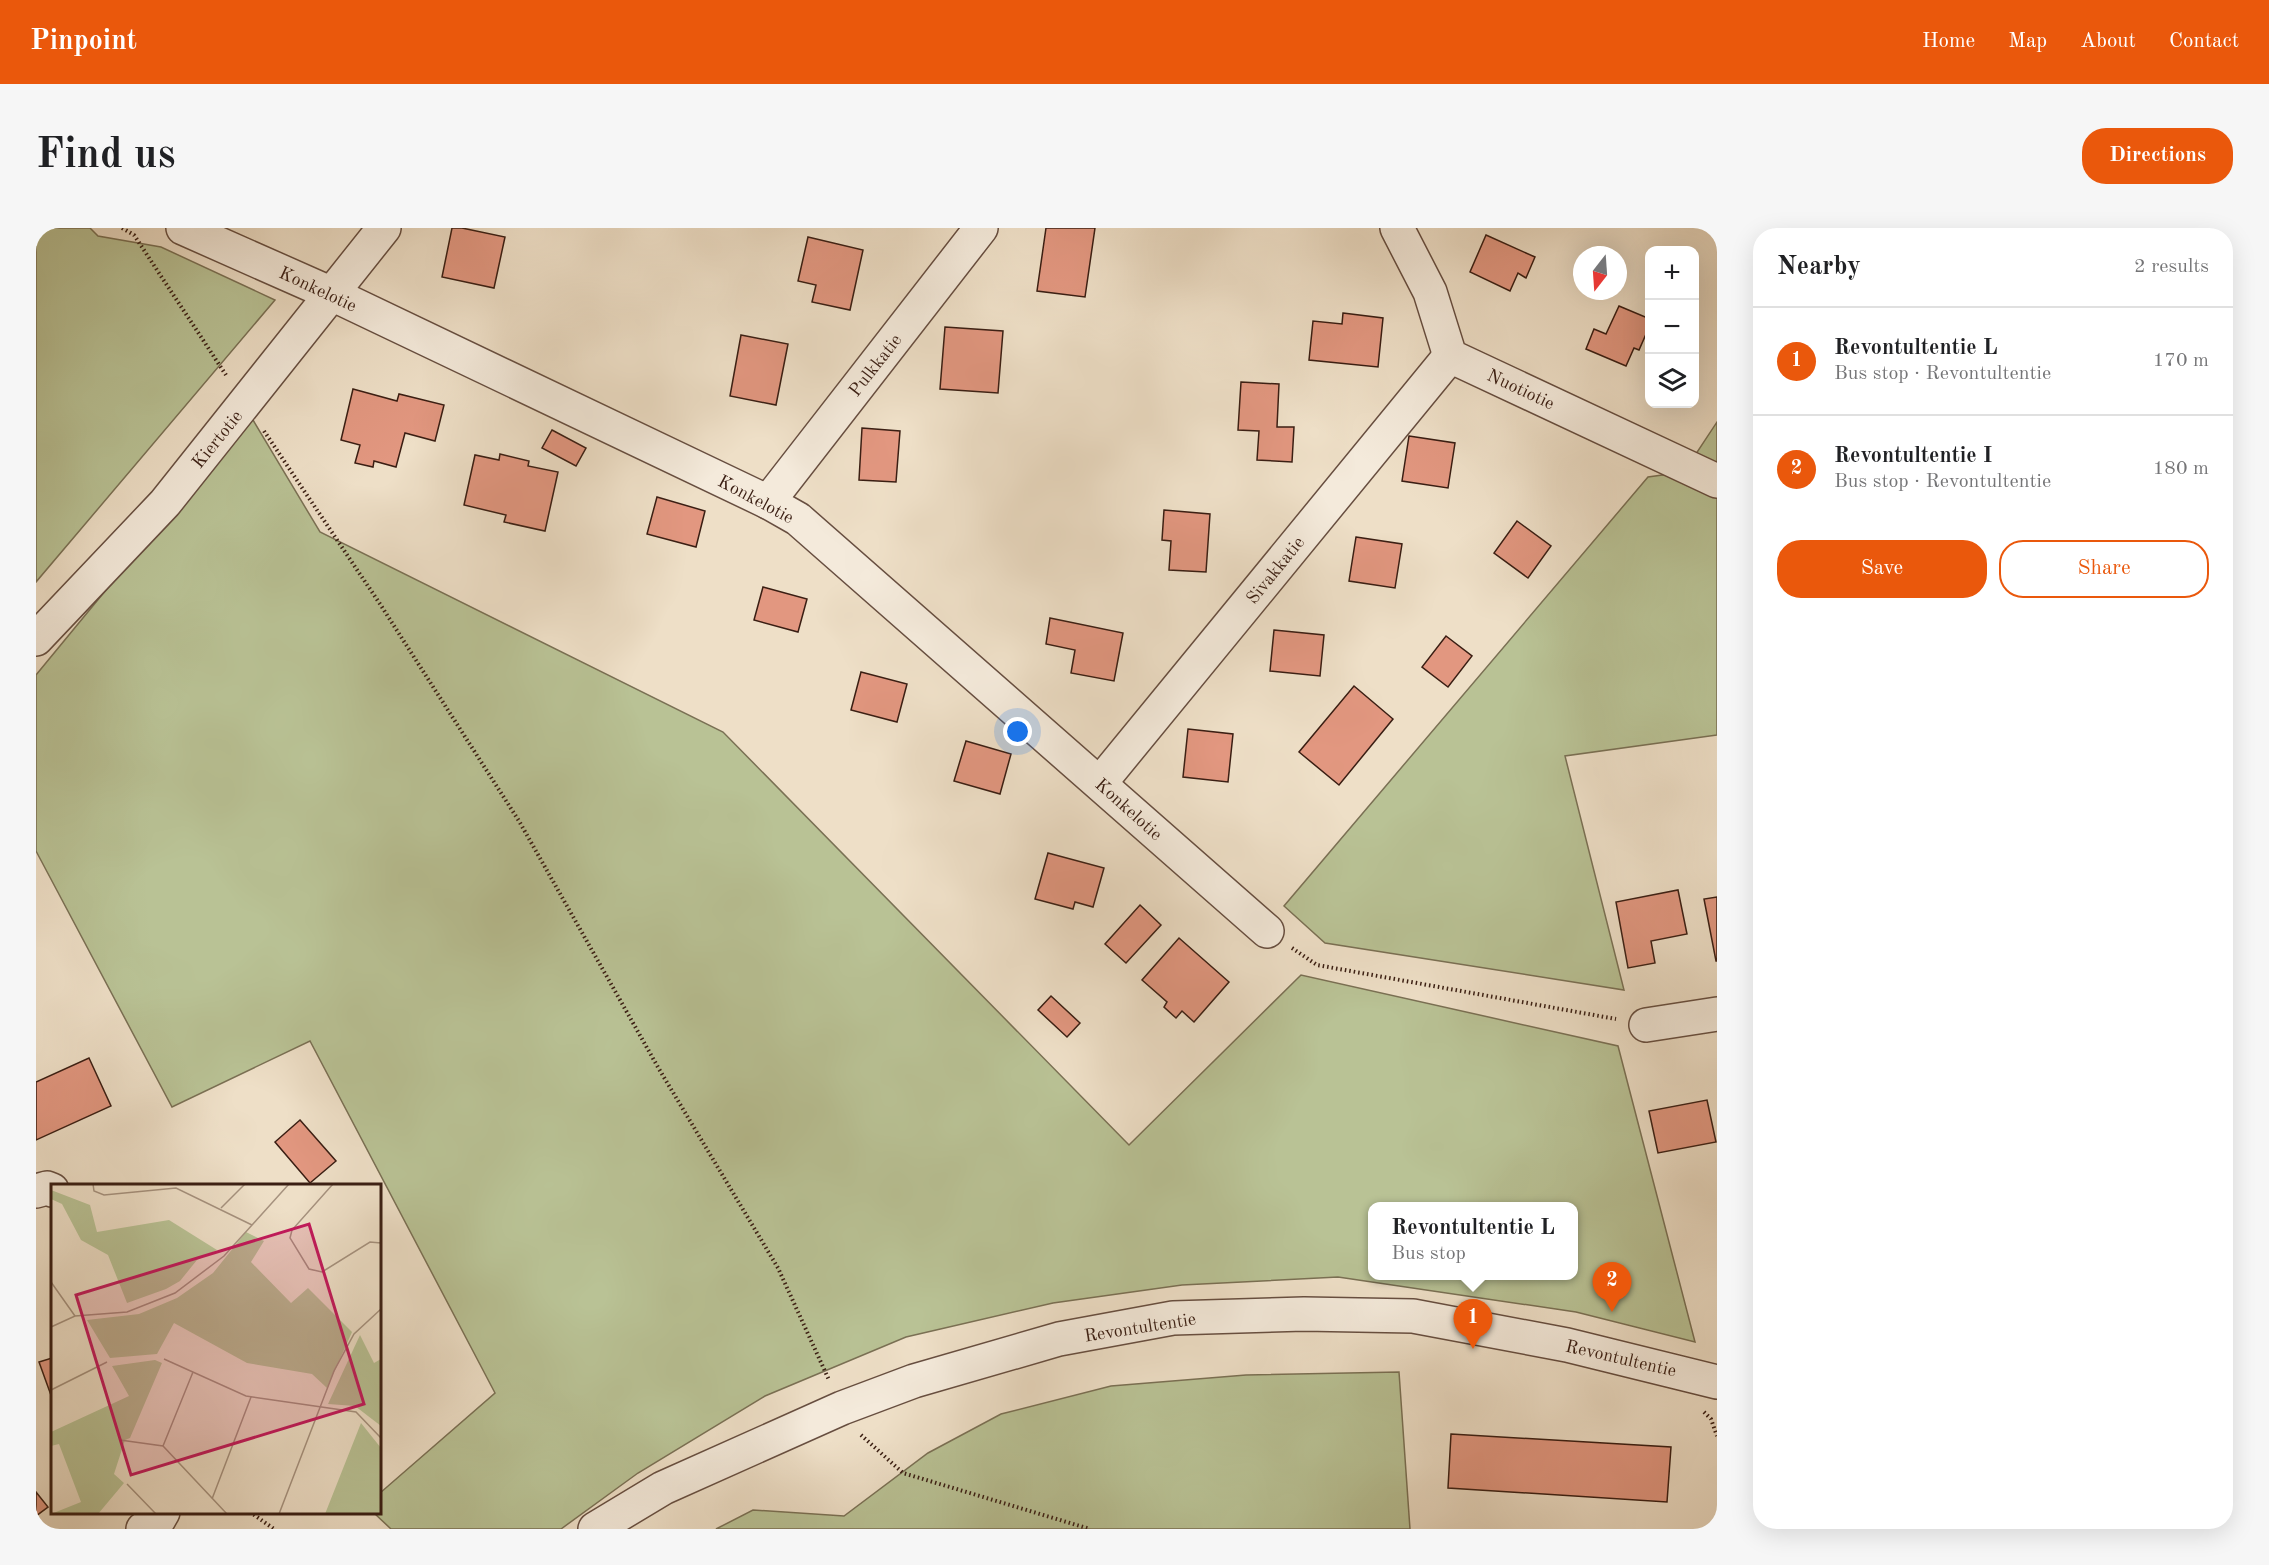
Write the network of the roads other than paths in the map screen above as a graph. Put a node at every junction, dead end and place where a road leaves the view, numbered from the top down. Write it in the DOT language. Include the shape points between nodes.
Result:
graph roads {
  1 [pos="183,228"];
  2 [pos="384,228"];
  3 [pos="981,228"];
  4 [pos="1397,228"];
  5 [pos="332,294"];
  6 [pos="1450,356"];
  7 [pos="1717,481"];
  8 [pos="768,502"];
  9 [pos="36,639"];
  10 [pos="1100,783"];
  11 [pos="1267,931"];
  12 [pos="1717,1014"];
  13 [pos="1646,1025"];
  14 [pos="51,1190"];
  15 [pos="36,1191"];
  16 [pos="1707,1393"];
  17 [pos="162,1514"];
  18 [pos="143,1529"];
  19 [pos="595,1529"];
  1 -- 5 [label="street, Konkelotie"];
  2 -- 5 [label="street, Kiertotie"];
  3 -- 8 [label="street, Pulkkatie"];
  4 -- 6 [label="street" via="1430,292"];
  5 -- 8 [label="street, Konkelotie"];
  5 -- 9 [label="street, Kiertotie" via="165,503"];
  6 -- 7 [label="street, Nuotiotie"];
  6 -- 10 [label="street, Sivakkatie"];
  8 -- 10 [label="street, Konkelotie" via="798,519"];
  10 -- 11 [label="street, Konkelotie"];
  12 -- 13 [label="street"];
  14 -- 15 [label="street"];
  16 -- 19 [label="street, Revontultentie" via="1567,1346 1413,1316 1173,1318 1059,1339 914,1381 853,1418 663,1488"];
  17 -- 18 [label="street"];
}
